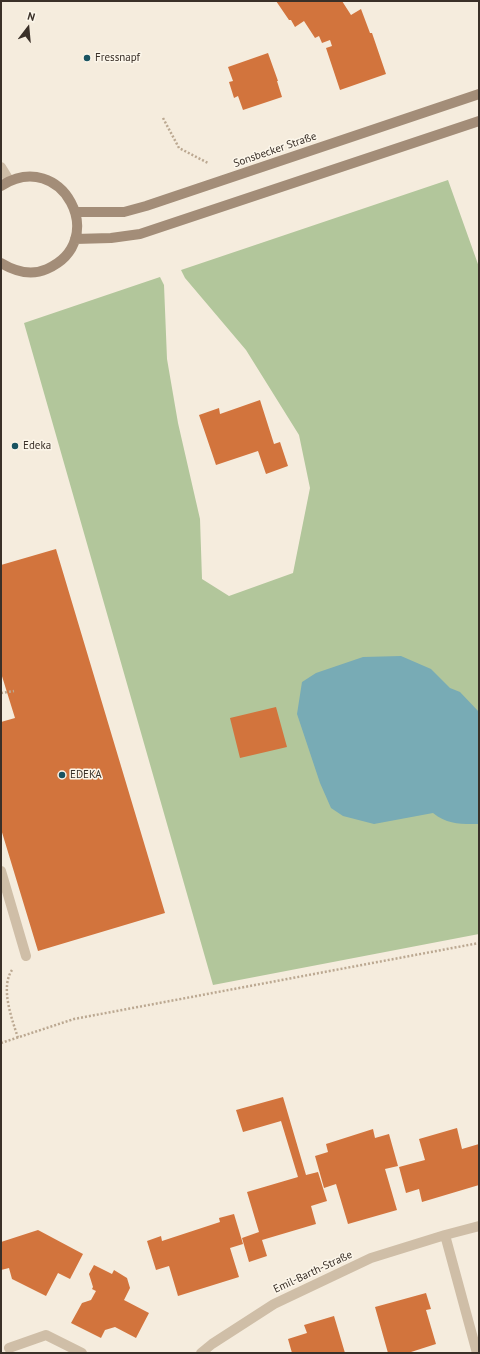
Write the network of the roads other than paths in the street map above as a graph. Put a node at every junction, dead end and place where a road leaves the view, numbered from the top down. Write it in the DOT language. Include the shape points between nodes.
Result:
graph roads {
  1 [pos="479,94"];
  2 [pos="479,121"];
  3 [pos="1,167"];
  4 [pos="5,183"];
  5 [pos="75,212"];
  6 [pos="75,239"];
  7 [pos="1,264"];
  8 [pos="1,872"];
  9 [pos="26,956"];
  10 [pos="479,1226"];
  11 [pos="445,1235"];
  12 [pos="9,1348"];
  13 [pos="82,1353"];
  14 [pos="201,1353"];
  15 [pos="477,1353"];
  1 -- 5 [label="street, Sonsbecker Straße" via="146,206 124,212"];
  2 -- 6 [label="street" via="140,234"];
  3 -- 4 [label="street"];
  4 -- 5 [label="street" via="22,177 50,181 70,199"];
  5 -- 6 [label="street"];
  6 -- 7 [label="street" via="64,258 44,270 20,272"];
  8 -- 9 [label="street"];
  10 -- 11 [label="street, Emil-Barth-Straße"];
  11 -- 14 [label="street, Emil-Barth-Straße" via="371,1258 274,1304"];
  11 -- 15 [label="street"];
  12 -- 13 [label="street" via="46,1335"];
}
